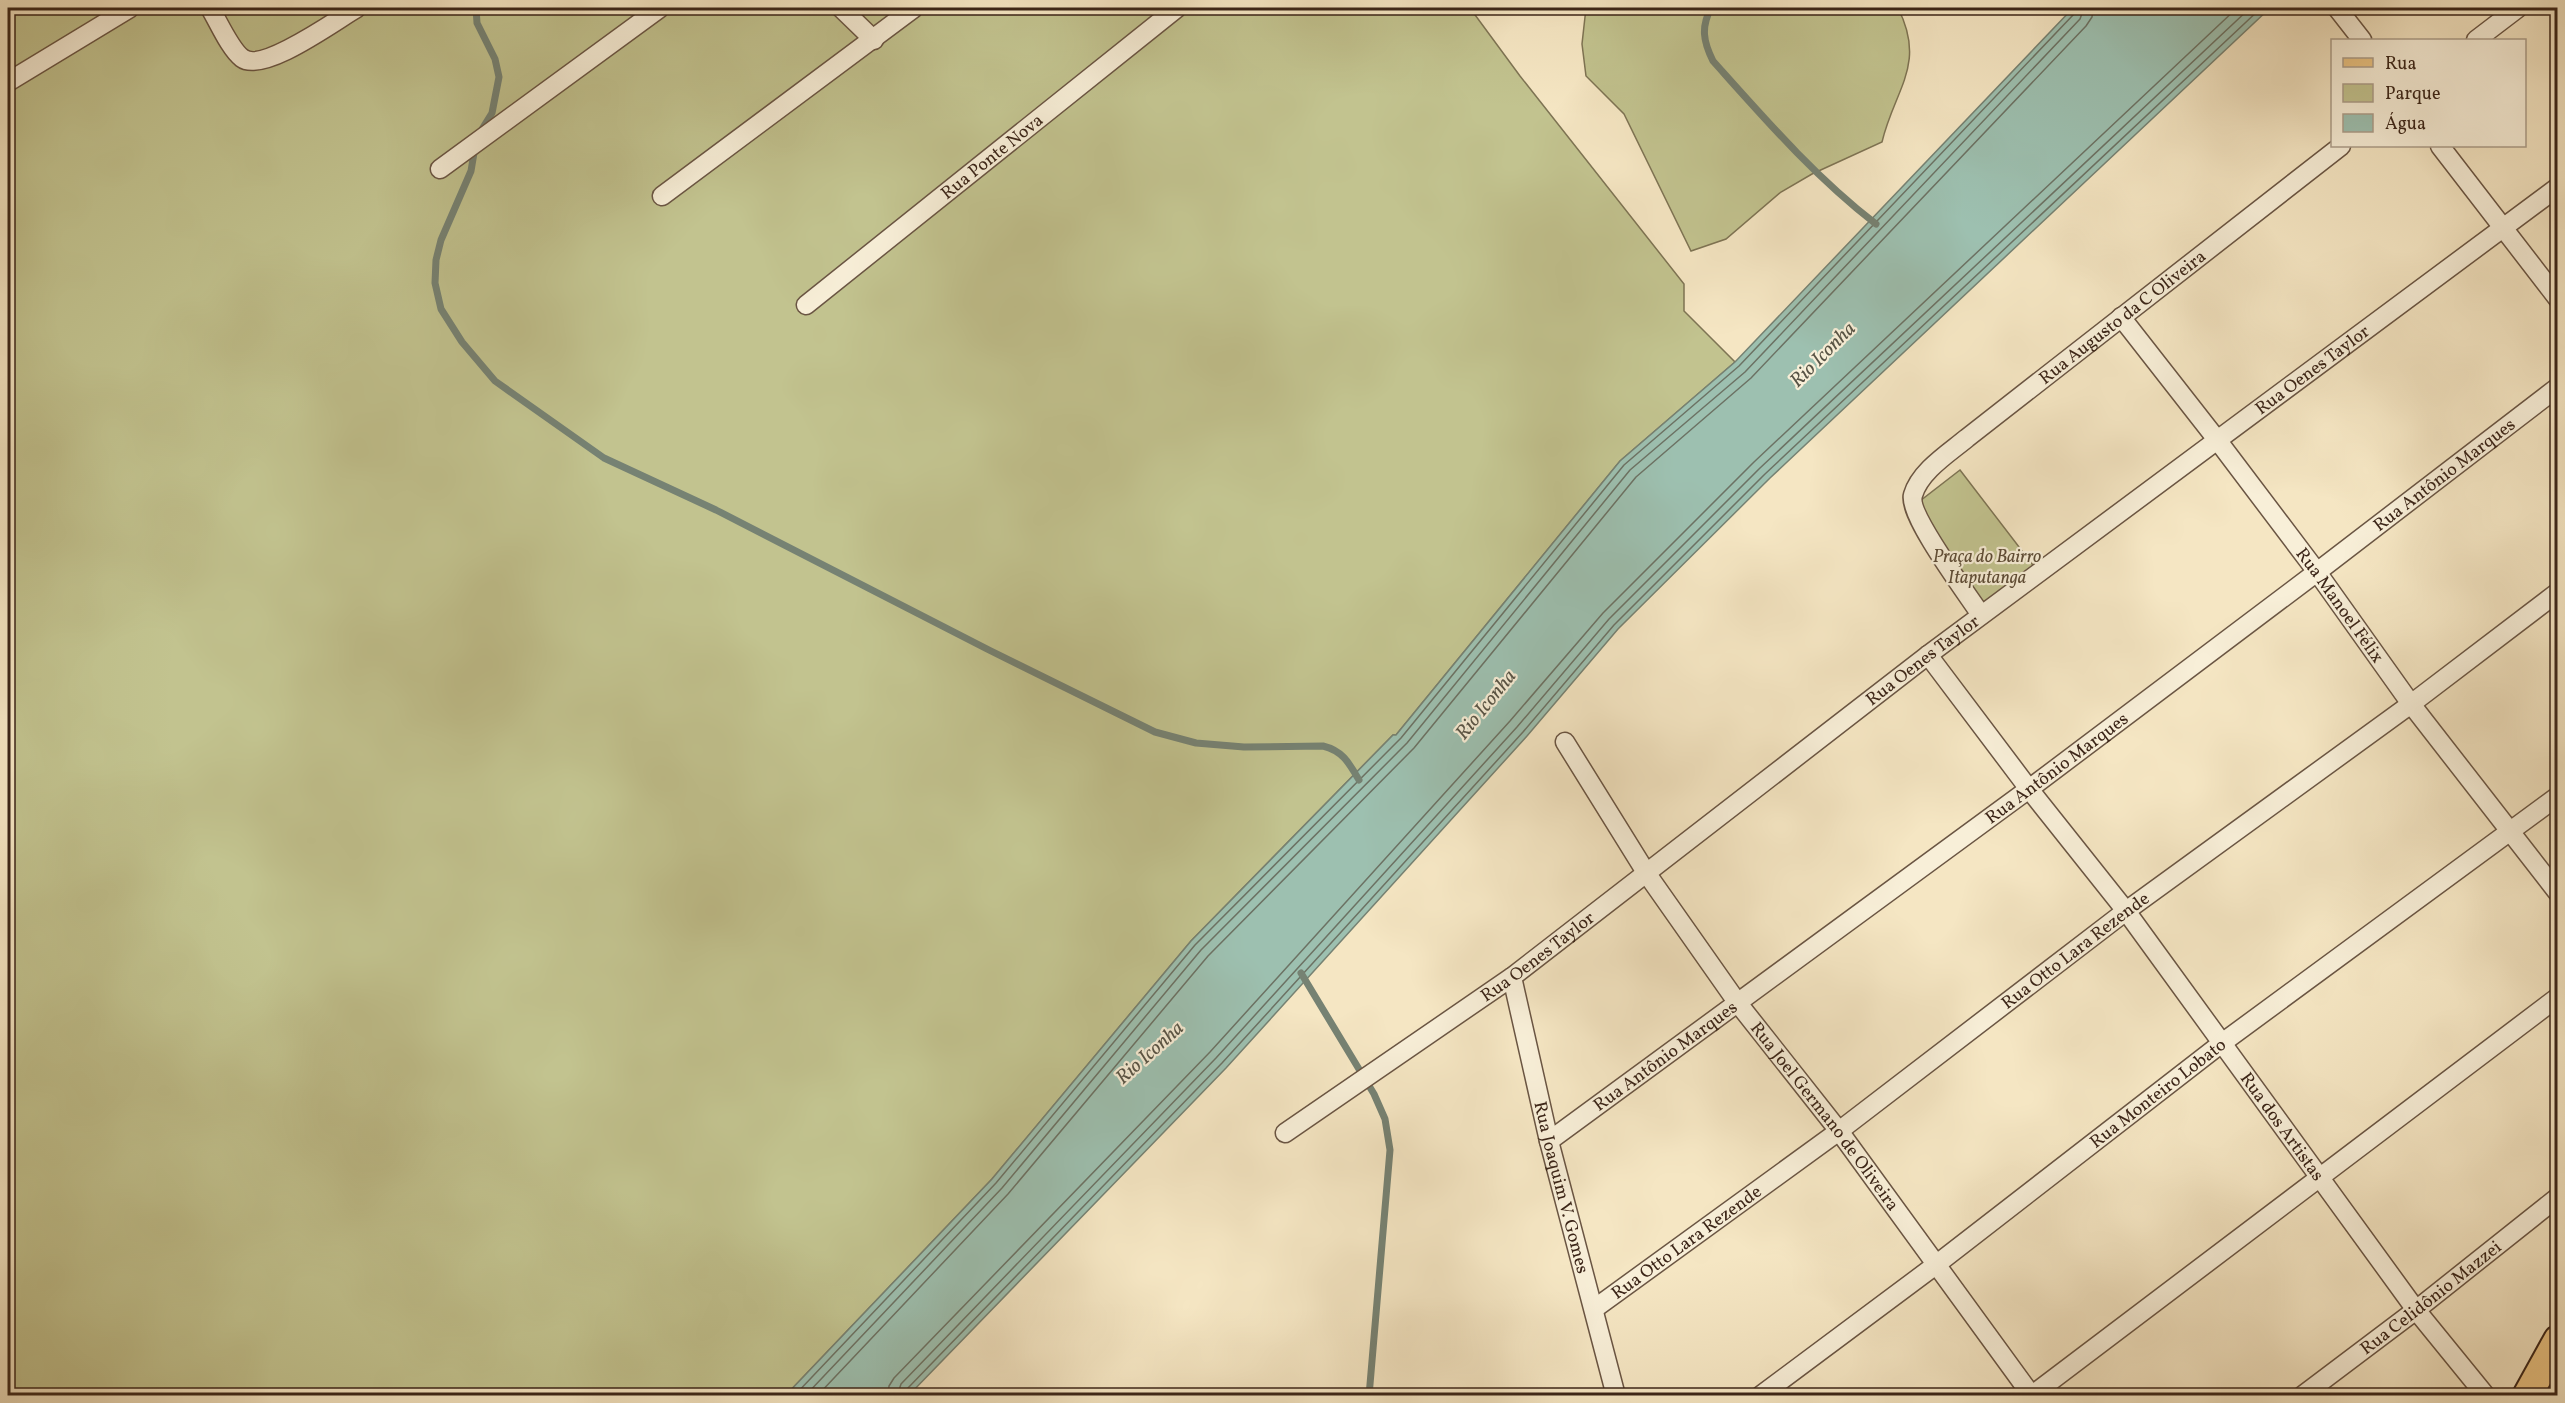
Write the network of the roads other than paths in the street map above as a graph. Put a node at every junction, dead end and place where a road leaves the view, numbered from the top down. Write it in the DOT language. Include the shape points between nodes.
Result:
graph roads {
  1 [pos="130,8"];
  2 [pos="210,8"];
  3 [pos="357,8"];
  4 [pos="660,8"];
  5 [pos="841,8"];
  6 [pos="914,8"];
  7 [pos="1178,8"];
  8 [pos="2337,8"];
  9 [pos="2518,8"];
  10 [pos="2361,39"];
  11 [pos="2477,39"];
  12 [pos="874,40"];
  13 [pos="8,82"];
  14 [pos="2340,147"];
  15 [pos="2441,147"];
  16 [pos="440,169"];
  17 [pos="2558,186"];
  18 [pos="662,196"];
  19 [pos="2503,228"];
  20 [pos="2558,299"];
  21 [pos="806,305"];
  22 [pos="2121,317"];
  23 [pos="2558,387"];
  24 [pos="2218,441"];
  25 [pos="2317,572"];
  26 [pos="2558,592"];
  27 [pos="1981,615"];
  28 [pos="1928,655"];
  29 [pos="2411,704"];
  30 [pos="1565,742"];
  31 [pos="2029,789"];
  32 [pos="2558,796"];
  33 [pos="2512,831"];
  34 [pos="1647,874"];
  35 [pos="2558,892"];
  36 [pos="2126,911"];
  37 [pos="1512,976"];
  38 [pos="2558,998"];
  39 [pos="1737,1002"];
  40 [pos="2222,1043"];
  41 [pos="1839,1131"];
  42 [pos="1285,1133"];
  43 [pos="1549,1141"];
  44 [pos="2319,1178"];
  45 [pos="2558,1197"];
  46 [pos="1936,1264"];
  47 [pos="1594,1309"];
  48 [pos="2416,1310"];
  49 [pos="2558,1340"];
  50 [pos="1616,1395"];
  51 [pos="1760,1395"];
  52 [pos="2032,1395"];
  53 [pos="2302,1395"];
  54 [pos="2486,1395"];
  55 [pos="2527,1395"];
  1 -- 13 [label="street"];
  2 -- 3 [label="street" via="237,53 253,63 283,52"];
  4 -- 16 [label="street"];
  5 -- 12 [label="street"];
  6 -- 12 [label="street"];
  7 -- 21 [label="street, Rua Ponte Nova"];
  8 -- 10 [label="street"];
  9 -- 11 [label="street"];
  12 -- 18 [label="street"];
  14 -- 22 [label="street, Rua Augusto da C Oliveira"];
  15 -- 19 [label="street"];
  17 -- 19 [label="street, Rua Oenes Taylor"];
  19 -- 20 [label="street"];
  19 -- 24 [label="street, Rua Oenes Taylor"];
  22 -- 24 [label="street, Rua Manoel Félix"];
  22 -- 27 [label="street, Rua Augusto da C Oliveira" via="1945,457 1917,486 1912,497 1917,517"];
  23 -- 25 [label="street, Rua Antônio Marques"];
  24 -- 25 [label="street, Rua Manoel Félix"];
  24 -- 27 [label="street, Rua Oenes Taylor"];
  25 -- 29 [label="street, Rua Manoel Félix"];
  25 -- 31 [label="street, Rua Antônio Marques"];
  26 -- 29 [label="street, Rua Otto Lara Rezende"];
  27 -- 28 [label="street, Rua Oenes Taylor"];
  28 -- 31 [label="street, Rua dos Artistas"];
  28 -- 34 [label="street, Rua Oenes Taylor"];
  29 -- 33 [label="street, Rua Manoel Félix"];
  29 -- 36 [label="street, Rua Otto Lara Rezende"];
  30 -- 34 [label="street, Rua Joel Germano de Oliveira"];
  31 -- 36 [label="street, Rua dos Artistas"];
  31 -- 39 [label="street, Rua Antônio Marques"];
  32 -- 33 [label="street, Rua Monteiro Lobato"];
  33 -- 35 [label="street, Rua Manoel Félix"];
  33 -- 40 [label="street, Rua Monteiro Lobato"];
  34 -- 37 [label="street, Rua Oenes Taylor"];
  34 -- 39 [label="street, Rua Joel Germano de Oliveira"];
  36 -- 40 [label="street, Rua dos Artistas"];
  36 -- 41 [label="street, Rua Otto Lara Rezende"];
  37 -- 42 [label="street, Rua Oenes Taylor"];
  37 -- 43 [label="street, Rua Joaquim V. Gomes"];
  38 -- 44 [label="street"];
  39 -- 41 [label="street, Rua Joel Germano de Oliveira"];
  39 -- 43 [label="street, Rua Antônio Marques"];
  40 -- 44 [label="street, Rua dos Artistas"];
  40 -- 46 [label="street, Rua Monteiro Lobato"];
  41 -- 46 [label="street, Rua Joel Germano de Oliveira"];
  41 -- 47 [label="street, Rua Otto Lara Rezende"];
  43 -- 47 [label="street, Rua Joaquim V. Gomes"];
  44 -- 48 [label="street, Rua dos Artistas"];
  44 -- 52 [label="street"];
  45 -- 48 [label="street, Rua Celidônio Mazzei"];
  46 -- 51 [label="street, Rua Monteiro Lobato"];
  46 -- 52 [label="street, Rua Joel Germano de Oliveira"];
  47 -- 50 [label="street, Rua Joaquim V. Gomes"];
  48 -- 53 [label="street, Rua Celidônio Mazzei"];
  48 -- 54 [label="street, Rua dos Artistas"];
  49 -- 55 [label="main road"];
}
